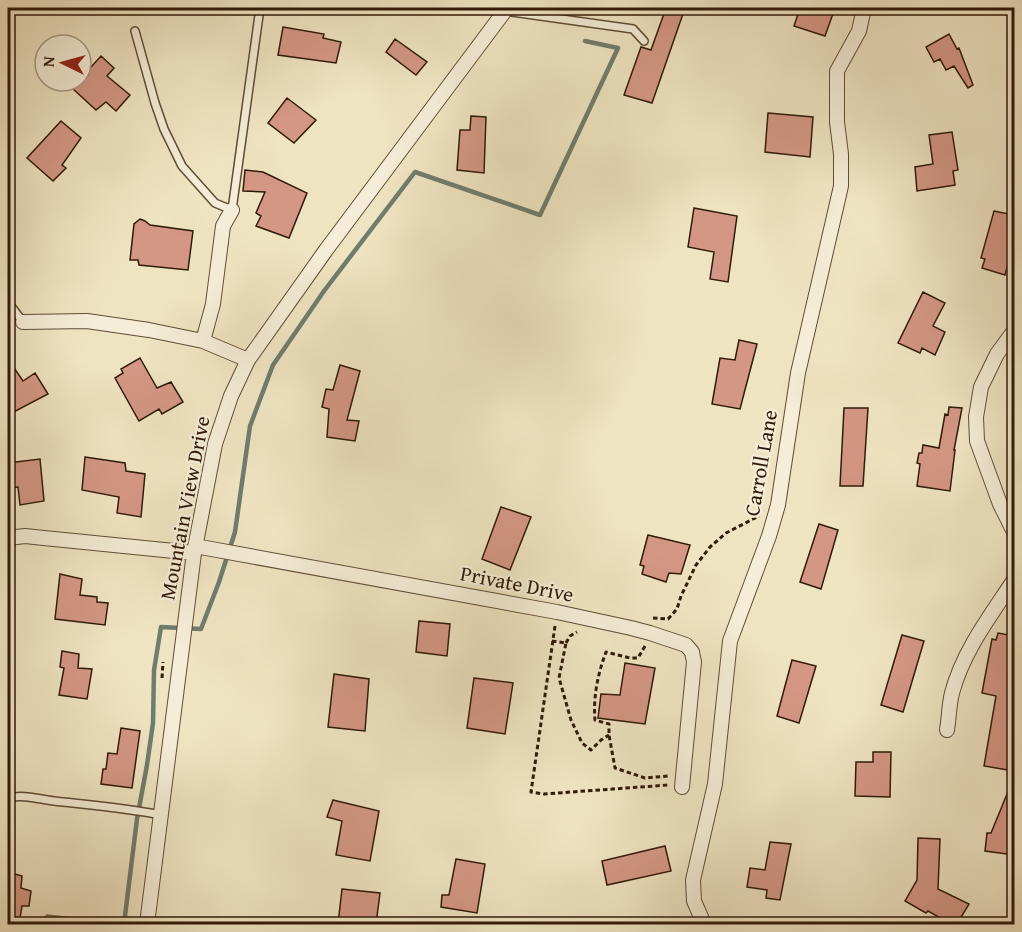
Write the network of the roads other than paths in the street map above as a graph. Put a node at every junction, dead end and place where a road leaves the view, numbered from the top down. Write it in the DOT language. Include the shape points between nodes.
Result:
graph roads {
  1 [pos="260,8"];
  2 [pos="864,8"];
  3 [pos="506,9"];
  4 [pos="135,31"];
  5 [pos="644,41"];
  6 [pos="232,210"];
  7 [pos="8,302"];
  8 [pos="23,322"];
  9 [pos="1014,331"];
  10 [pos="203,341"];
  11 [pos="248,360"];
  12 [pos="1014,532"];
  13 [pos="8,538"];
  14 [pos="194,550"];
  15 [pos="1013,587"];
  16 [pos="947,730"];
  17 [pos="677,786"];
  18 [pos="8,798"];
  19 [pos="161,815"];
  20 [pos="147,924"];
  21 [pos="704,924"];
  1 -- 6 [label="lane"];
  2 -- 21 [label="street, Carroll Lane" via="859,31 837,71 841,186 798,373 778,505 730,641 715,784 693,880 694,901"];
  3 -- 5 [label="lane" via="633,29"];
  3 -- 11 [label="street, Mountain View Drive"];
  4 -- 6 [label="lane" via="155,103 182,166 215,203"];
  6 -- 10 [label="street" via="223,226 213,304"];
  7 -- 8 [label="lane"];
  8 -- 10 [label="street" via="87,321"];
  9 -- 12 [label="street" via="981,387 976,417 977,441"];
  10 -- 11 [label="street"];
  11 -- 14 [label="street, Mountain View Drive" via="215,444"];
  13 -- 14 [label="street, Private Drive"];
  14 -- 17 [label="street, Private Drive" via="557,612 686,645 694,662"];
  14 -- 19 [label="street, Mountain View Drive"];
  15 -- 16 [label="street" via="973,642 961,668 952,694"];
  18 -- 19 [label="lane" via="18,795"];
  19 -- 20 [label="street, Mountain View Drive"];
}
